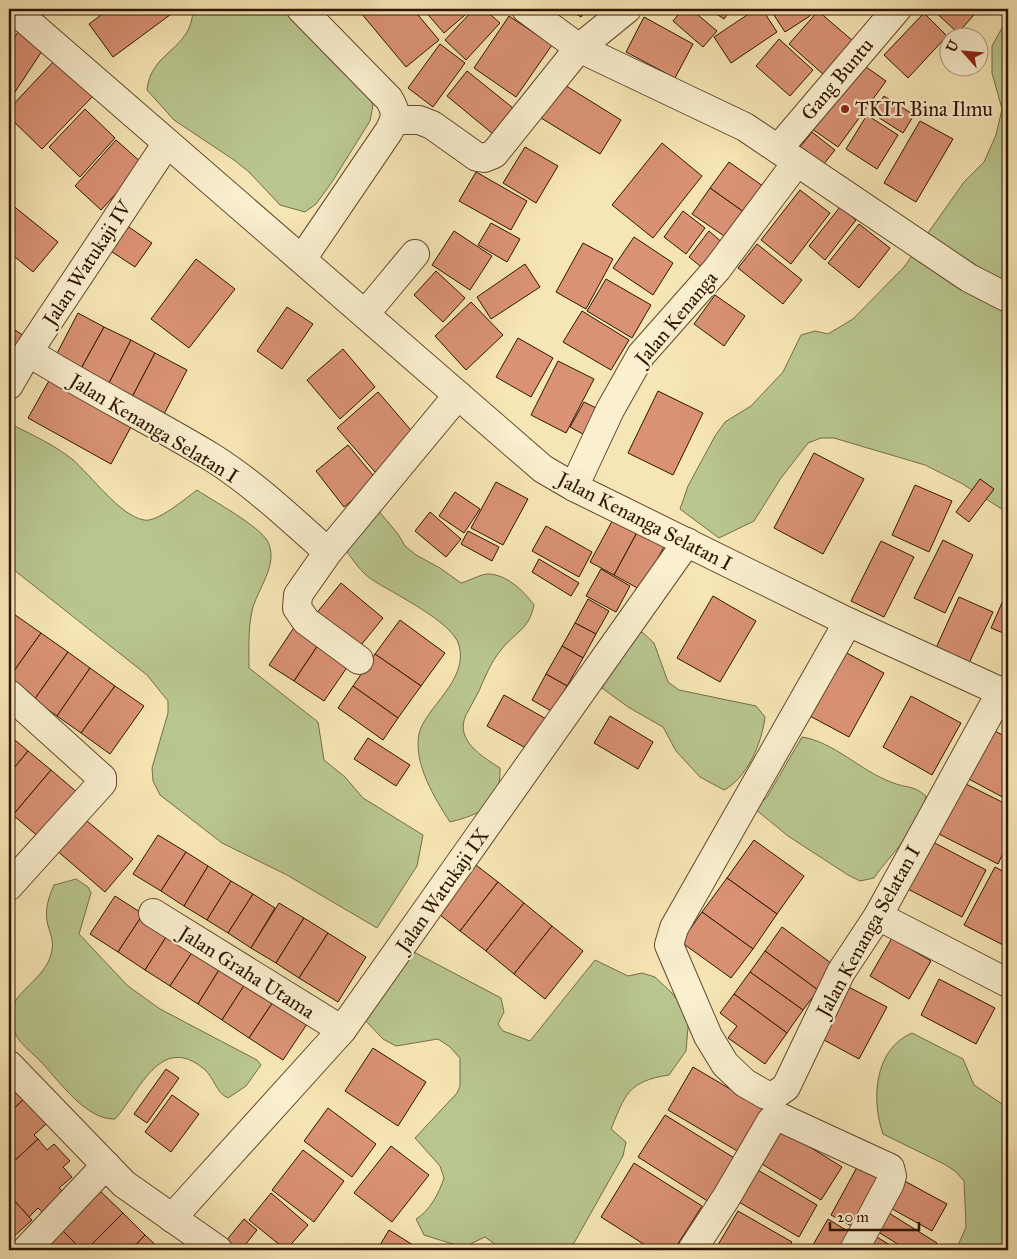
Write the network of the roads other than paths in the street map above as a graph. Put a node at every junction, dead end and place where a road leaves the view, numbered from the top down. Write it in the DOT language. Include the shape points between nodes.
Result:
graph roads {
  1 [pos="301,9"];
  2 [pos="527,9"];
  3 [pos="627,9"];
  4 [pos="897,9"];
  5 [pos="14,18"];
  6 [pos="579,48"];
  7 [pos="395,120"];
  8 [pos="167,143"];
  9 [pos="788,156"];
  10 [pos="415,254"];
  11 [pos="302,259"];
  12 [pos="1008,298"];
  13 [pos="365,314"];
  14 [pos="28,352"];
  15 [pos="9,385"];
  16 [pos="458,395"];
  17 [pos="574,487"];
  18 [pos="687,542"];
  19 [pos="328,552"];
  20 [pos="848,622"];
  21 [pos="359,660"];
  22 [pos="1004,693"];
  23 [pos="9,694"];
  24 [pos="9,886"];
  25 [pos="152,913"];
  26 [pos="878,916"];
  27 [pos="1008,984"];
  28 [pos="342,1030"];
  29 [pos="9,1065"];
  30 [pos="106,1165"];
  31 [pos="172,1218"];
  32 [pos="26,1250"];
  33 [pos="218,1250"];
  34 [pos="692,1250"];
  35 [pos="854,1250"];
  1 -- 7 [label="street" via="389,99 396,109"];
  2 -- 6 [label="street"];
  3 -- 6 [label="street"];
  4 -- 9 [label="street, Gang Buntu"];
  5 -- 8 [label="street, Jalan Kenanga Selatan I"];
  6 -- 7 [label="street" via="494,154 484,158 477,157 432,125 419,120"];
  6 -- 9 [label="street" via="746,127"];
  7 -- 11 [label="street"];
  8 -- 11 [label="street, Jalan Kenanga Selatan I"];
  8 -- 14 [label="street, Jalan Watukaji IV"];
  9 -- 12 [label="street" via="969,278"];
  9 -- 17 [label="street, Jalan Kenanga" via="717,269 641,354"];
  10 -- 13 [label="street"];
  11 -- 13 [label="street, Jalan Kenanga Selatan I"];
  13 -- 16 [label="street, Jalan Kenanga Selatan I"];
  14 -- 15 [label="street, Jalan Watukaji IV"];
  14 -- 19 [label="street, Jalan Kenanga Selatan I" via="214,460 281,510"];
  16 -- 17 [label="street, Jalan Kenanga Selatan I" via="543,469"];
  16 -- 19 [label="street"];
  17 -- 18 [label="street, Jalan Kenanga Selatan I"];
  18 -- 20 [label="street, Jalan Kenanga Selatan I"];
  18 -- 28 [label="street, Jalan Watukaji IX"];
  19 -- 21 [label="street" via="298,595 297,608 306,621"];
  20 -- 22 [label="street, Jalan Kenanga Selatan I"];
  20 -- 26 [label="street, Jalan Kenanga Selatan I" via="669,945 708,1036 725,1064 745,1083 766,1095 775,1095 786,1087 841,972"];
  22 -- 26 [label="street, Jalan Kenanga Selatan I"];
  23 -- 24 [label="street" via="102,778 102,783"];
  25 -- 28 [label="street, Jalan Graha Utama"];
  26 -- 27 [label="street"];
  28 -- 31 [label="street, Jalan Watukaji IX"];
  29 -- 30 [label="street"];
  30 -- 31 [label="street" via="124,1184"];
  30 -- 32 [label="street"];
  31 -- 33 [label="street"];
  34 -- 35 [label="street" via="777,1116 890,1168 890,1183"];
}
